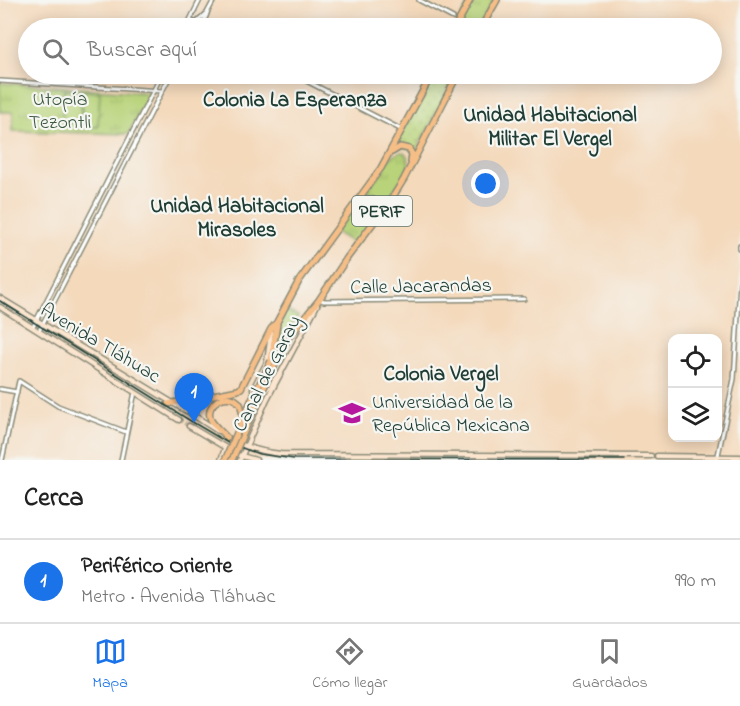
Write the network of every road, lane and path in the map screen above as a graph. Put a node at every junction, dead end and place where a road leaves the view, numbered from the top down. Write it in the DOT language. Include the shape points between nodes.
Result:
graph roads {
  1 [pos="200,0"];
  2 [pos="214,0"];
  3 [pos="418,0"];
  4 [pos="470,0"];
  5 [pos="497,0"];
  6 [pos="207,13"];
  7 [pos="191,18"];
  8 [pos="202,18"];
  9 [pos="206,18"];
  10 [pos="453,18"];
  11 [pos="460,18"];
  12 [pos="487,18"];
  13 [pos="0,81"];
  14 [pos="18,82"];
  15 [pos="51,84"];
  16 [pos="157,84"];
  17 [pos="166,84"];
  18 [pos="312,84"];
  19 [pos="427,84"];
  20 [pos="453,84"];
  21 [pos="154,90"];
  22 [pos="162,91"];
  23 [pos="402,130"];
  24 [pos="387,157"];
  25 [pos="410,167"];
  26 [pos="114,168"];
  27 [pos="120,172"];
  28 [pos="105,186"];
  29 [pos="111,189"];
  30 [pos="358,200"];
  31 [pos="96,204"];
  32 [pos="102,207"];
  33 [pos="381,213"];
  34 [pos="87,220"];
  35 [pos="94,223"];
  36 [pos="57,279"];
  37 [pos="64,282"];
  38 [pos="740,283"];
  39 [pos="0,298"];
  40 [pos="319,299"];
  41 [pos="524,299"];
  42 [pos="44,305"];
  43 [pos="0,307"];
  44 [pos="50,308"];
  45 [pos="36,321"];
  46 [pos="277,322"];
  47 [pos="42,324"];
  48 [pos="33,327"];
  49 [pos="271,330"];
  50 [pos="39,331"];
  51 [pos="287,364"];
  52 [pos="0,389"];
  53 [pos="17,392"];
  54 [pos="135,392"];
  55 [pos="171,403"];
  56 [pos="243,418"];
  57 [pos="179,420"];
  58 [pos="189,426"];
  59 [pos="126,432"];
  60 [pos="227,438"];
  61 [pos="235,442"];
  62 [pos="245,447"];
  63 [pos="225,448"];
  64 [pos="740,457"];
  65 [pos="583,458"];
  66 [pos="716,458"];
  67 [pos="238,459"];
  68 [pos="2,460"];
  69 [pos="121,460"];
  70 [pos="223,460"];
  71 [pos="256,460"];
  1 -- 7 [label="street"];
  2 -- 6 [label="street"];
  3 -- 10 [label="street"];
  4 -- 11 [label="highway"];
  5 -- 12 [label="highway"];
  6 -- 8 [label="street"];
  6 -- 9 [label="street"];
  13 -- 14 [label="street"];
  15 -- 21 [label="street"];
  16 -- 21 [label="street"];
  17 -- 22 [label="street"];
  18 -- 23 [label="street"];
  19 -- 23 [label="highway, PERIF"];
  20 -- 25 [label="highway, PERIF"];
  21 -- 22 [label="street"];
  21 -- 26 [label="street"];
  22 -- 27 [label="street"];
  23 -- 24 [label="highway, PERIF"];
  24 -- 25 [label="highway" via="394,150 409,149"];
  24 -- 30 [label="highway, PERIF"];
  25 -- 33 [label="highway, PERIF"];
  26 -- 27 [label="street"];
  26 -- 28 [label="street"];
  27 -- 29 [label="street"];
  28 -- 29 [label="street"];
  28 -- 31 [label="street"];
  29 -- 32 [label="street"];
  30 -- 33 [label="highway" via="376,201"];
  30 -- 46 [label="highway, PERIF" via="299,281"];
  31 -- 32 [label="street"];
  31 -- 34 [label="street"];
  32 -- 35 [label="street"];
  33 -- 40 [label="highway, PERIF"];
  34 -- 35 [label="street"];
  34 -- 36 [label="street"];
  35 -- 37 [label="street"];
  36 -- 37 [label="street"];
  36 -- 42 [label="street"];
  37 -- 44 [label="street"];
  38 -- 66 [label="street" via="734,379"];
  39 -- 45 [label="main road, Avenida Tláhuac"];
  40 -- 41 [label="street, Calle Jacarandas"];
  40 -- 51 [label="main road, Canal de Garay"];
  40 -- 67 [label="highway, Canal de Garay / PERIF, bridge" via="288,338 257,402"];
  42 -- 44 [label="street"];
  42 -- 45 [label="street"];
  43 -- 48 [label="main road, Avenida Tláhuac"];
  44 -- 47 [label="street"];
  45 -- 47 [label="main road, Avenida Tláhuac"];
  45 -- 48 [label="street"];
  46 -- 49 [label="highway"];
  46 -- 56 [label="highway, Canal de Garay / PERIF, bridge" via="271,361"];
  47 -- 50 [label="street"];
  47 -- 55 [label="main road, Avenida Tláhuac"];
  48 -- 50 [label="main road, Avenida Tláhuac"];
  49 -- 51 [label="main road" via="268,359 254,393 262,395"];
  49 -- 55 [label="highway" via="241,388"];
  50 -- 54 [label="main road, Avenida Tláhuac"];
  51 -- 62 [label="main road, Canal de Garay"];
  52 -- 53 [label="street"];
  53 -- 59 [label="street" via="19,381 58,406"];
  53 -- 68 [label="street"];
  54 -- 57 [label="main road, Avenida Tláhuac"];
  54 -- 59 [label="street"];
  55 -- 60 [label="main road, Avenida Tláhuac"];
  56 -- 60 [label="highway" via="235,400 221,398 214,403 212,421"];
  56 -- 70 [label="highway, Canal de Garay / PERIF, bridge"];
  58 -- 63 [label="main road"];
  59 -- 69 [label="street"];
  60 -- 61 [label="main road, Avenida Tláhuac"];
  61 -- 62 [label="main road, Avenida Tláhuac"];
  61 -- 67 [label="main road"];
  62 -- 65 [label="main road, Avenida Tláhuac" via="269,453"];
  62 -- 67 [label="main road, Canal de Garay"];
  63 -- 67 [label="main road"];
  63 -- 70 [label="main road"];
  64 -- 66 [label="main road, Avenida Tláhuac"];
  65 -- 66 [label="main road, Avenida Tláhuac"];
  67 -- 71 [label="main road"];
}
